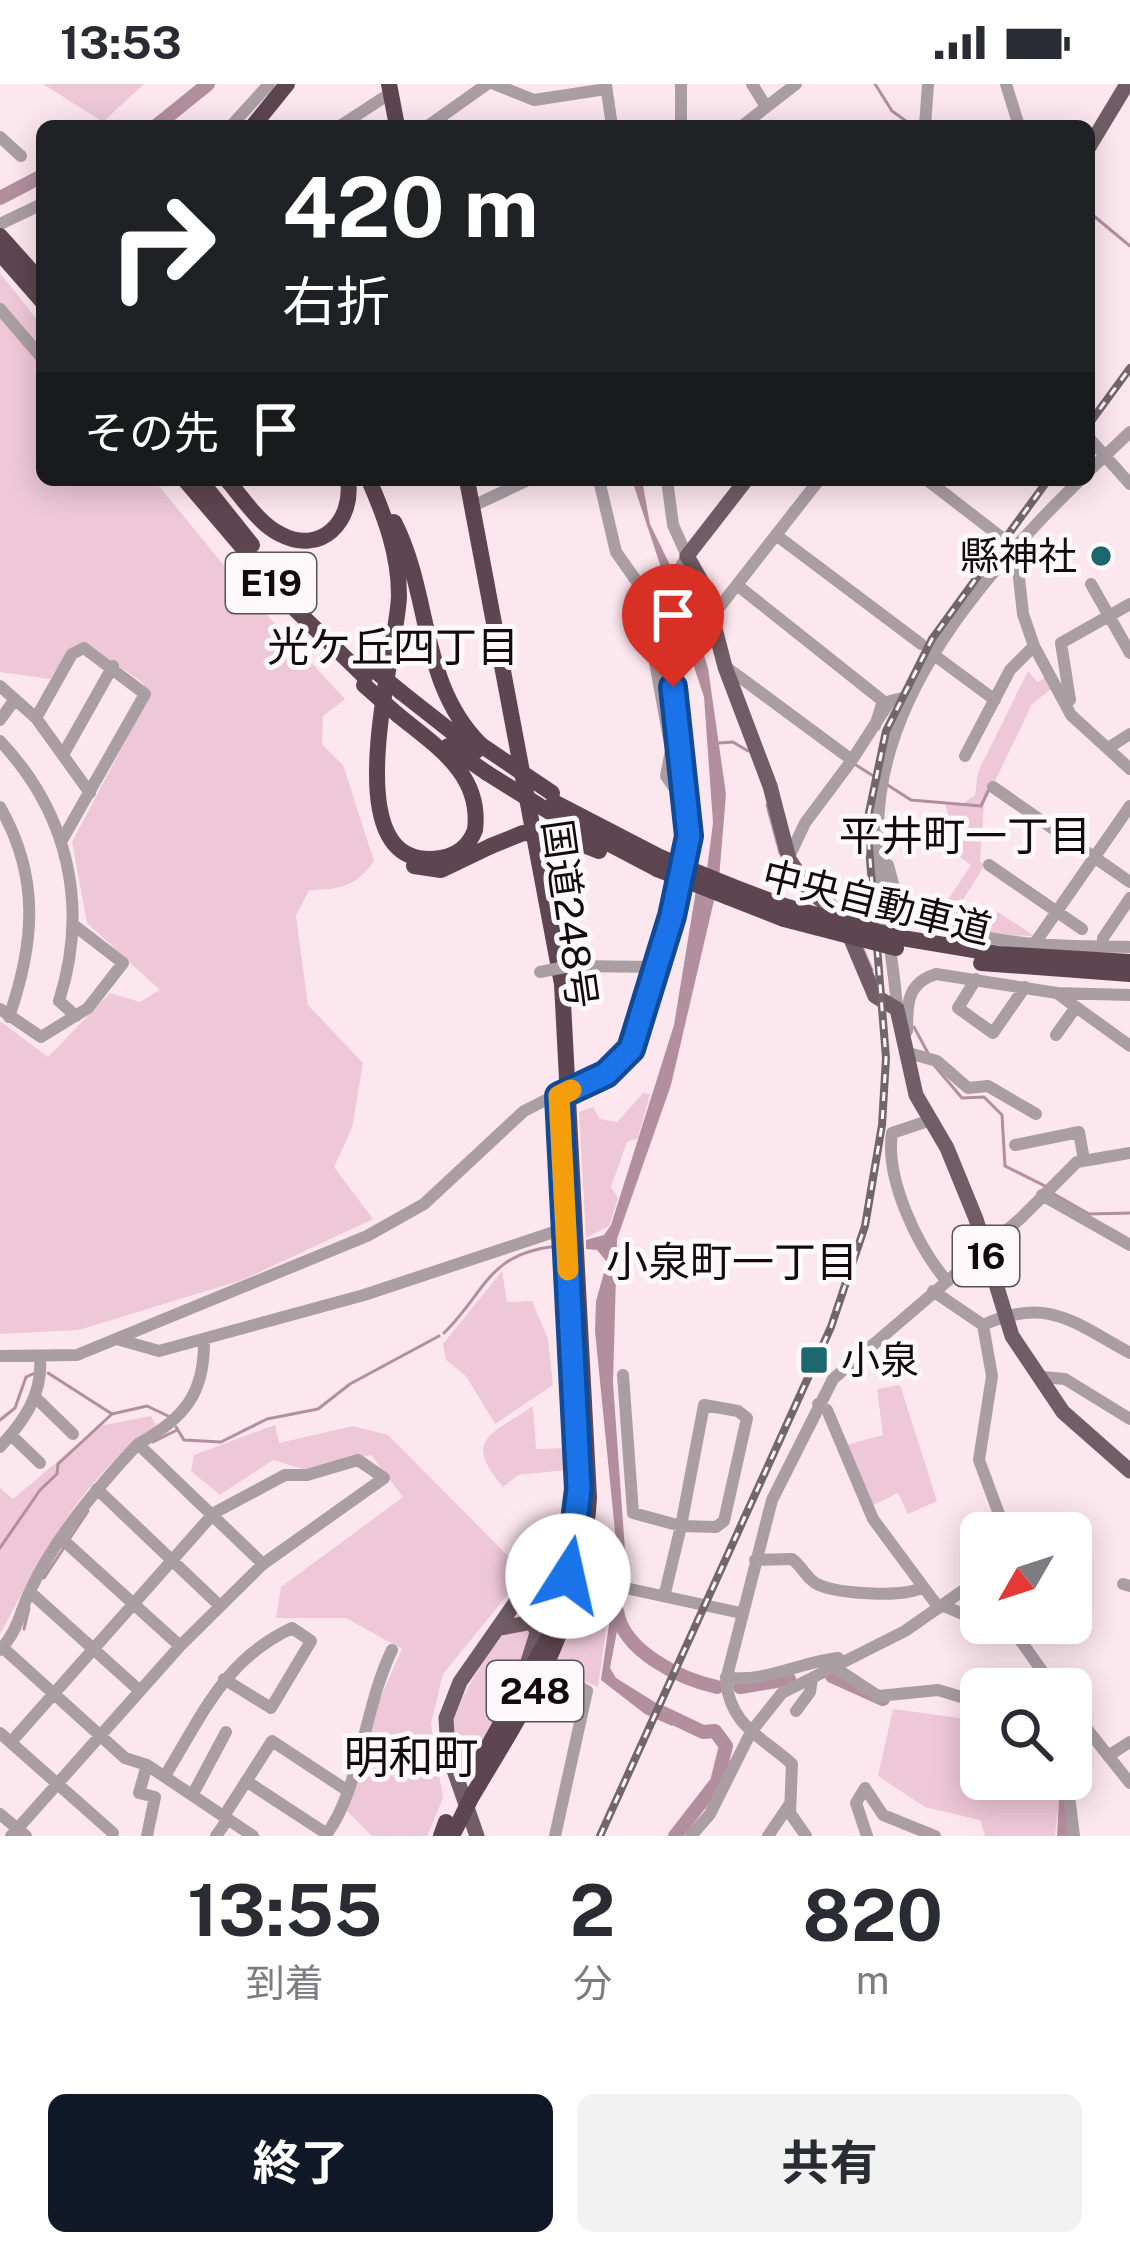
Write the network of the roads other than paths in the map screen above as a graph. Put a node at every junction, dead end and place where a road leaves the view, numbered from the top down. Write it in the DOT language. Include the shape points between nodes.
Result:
graph roads {
  1 [pos="269,84"];
  2 [pos="290,84"];
  3 [pos="490,84"];
  4 [pos="681,84"];
  5 [pos="796,84"];
  6 [pos="928,84"];
  7 [pos="1006,84"];
  8 [pos="1127,84"];
  9 [pos="606,87"];
  10 [pos="386,88"];
  11 [pos="758,95"];
  12 [pos="236,120"];
  13 [pos="261,120"];
  14 [pos="347,120"];
  15 [pos="388,120"];
  16 [pos="396,120"];
  17 [pos="437,120"];
  18 [pos="611,120"];
  19 [pos="682,120"];
  20 [pos="925,120"];
  21 [pos="1017,120"];
  22 [pos="0,137"];
  23 [pos="1095,137"];
  24 [pos="21,156"];
  25 [pos="36,207"];
  26 [pos="0,224"];
  27 [pos="4,249"];
  28 [pos="36,274"];
  29 [pos="36,293"];
  30 [pos="0,309"];
  31 [pos="36,351"];
  32 [pos="1130,432"];
  33 [pos="1095,444"];
  34 [pos="1106,455"];
  35 [pos="1095,465"];
  36 [pos="1130,484"];
  37 [pos="190,486"];
  38 [pos="205,486"];
  39 [pos="233,486"];
  40 [pos="348,486"];
  41 [pos="368,486"];
  42 [pos="369,486"];
  43 [pos="369,486"];
  44 [pos="458,486"];
  45 [pos="468,486"];
  46 [pos="515,486"];
  47 [pos="600,486"];
  48 [pos="668,486"];
  49 [pos="741,486"];
  50 [pos="814,486"];
  51 [pos="935,486"];
  52 [pos="1075,486"];
  53 [pos="473,506"];
  54 [pos="776,535"];
  55 [pos="1001,537"];
  56 [pos="1016,550"];
  57 [pos="683,563"];
  58 [pos="1091,584"];
  59 [pos="737,585"];
  60 [pos="1130,604"];
  61 [pos="1109,615"];
  62 [pos="710,619"];
  63 [pos="921,644"];
  64 [pos="1034,646"];
  65 [pos="1130,652"];
  66 [pos="934,655"];
  67 [pos="113,666"];
  68 [pos="725,667"];
  69 [pos="366,676"];
  70 [pos="0,686"];
  71 [pos="911,696"];
  72 [pos="15,699"];
  73 [pos="994,700"];
  74 [pos="399,704"];
  75 [pos="1071,715"];
  76 [pos="36,718"];
  77 [pos="0,720"];
  78 [pos="875,726"];
  79 [pos="1130,734"];
  80 [pos="0,741"];
  81 [pos="1108,748"];
  82 [pos="64,753"];
  83 [pos="965,756"];
  84 [pos="484,758"];
  85 [pos="852,760"];
  86 [pos="1130,769"];
  87 [pos="993,787"];
  88 [pos="687,792"];
  89 [pos="90,794"];
  90 [pos="1130,806"];
  91 [pos="0,807"];
  92 [pos="555,811"];
  93 [pos="1125,823"];
  94 [pos="62,840"];
  95 [pos="1094,857"];
  96 [pos="789,859"];
  97 [pos="879,863"];
  98 [pos="989,865"];
  99 [pos="658,867"];
  100 [pos="1130,882"];
  101 [pos="1130,898"];
  102 [pos="1057,912"];
  103 [pos="75,926"];
  104 [pos="1082,929"];
  105 [pos="896,943"];
  106 [pos="1035,943"];
  107 [pos="1103,947"];
  108 [pos="1130,947"];
  109 [pos="1130,962"];
  110 [pos="658,968"];
  111 [pos="540,972"];
  112 [pos="1130,974"];
  113 [pos="976,980"];
  114 [pos="1025,987"];
  115 [pos="1057,993"];
  116 [pos="1130,995"];
  117 [pos="1076,1006"];
  118 [pos="902,1012"];
  119 [pos="5,1013"];
  120 [pos="76,1016"];
  121 [pos="1056,1035"];
  122 [pos="1130,1046"];
  123 [pos="919,1056"];
  124 [pos="565,1093"];
  125 [pos="1036,1114"];
  126 [pos="931,1120"];
  127 [pos="1015,1145"];
  128 [pos="1129,1155"];
  129 [pos="1084,1160"];
  130 [pos="1046,1191"];
  131 [pos="566,1228"];
  132 [pos="1130,1244"];
  133 [pos="983,1247"];
  134 [pos="946,1280"];
  135 [pos="934,1291"];
  136 [pos="1004,1316"];
  137 [pos="983,1325"];
  138 [pos="204,1339"];
  139 [pos="120,1340"];
  140 [pos="1130,1352"];
  141 [pos="0,1356"];
  142 [pos="40,1358"];
  143 [pos="623,1375"];
  144 [pos="1042,1377"];
  145 [pos="36,1398"];
  146 [pos="818,1404"];
  147 [pos="1130,1419"];
  148 [pos="73,1434"];
  149 [pos="11,1435"];
  150 [pos="138,1444"];
  151 [pos="0,1447"];
  152 [pos="40,1463"];
  153 [pos="1129,1468"];
  154 [pos="97,1489"];
  155 [pos="998,1512"];
  156 [pos="214,1513"];
  157 [pos="681,1526"];
  158 [pos="62,1539"];
  159 [pos="172,1558"];
  160 [pos="755,1561"];
  161 [pos="263,1564"];
  162 [pos="573,1577"];
  163 [pos="922,1586"];
  164 [pos="30,1592"];
  165 [pos="662,1592"];
  166 [pos="960,1592"];
  167 [pos="133,1603"];
  168 [pos="220,1606"];
  169 [pos="940,1606"];
  170 [pos="741,1613"];
  171 [pos="960,1618"];
  172 [pos="501,1628"];
  173 [pos="180,1646"];
  174 [pos="92,1647"];
  175 [pos="1,1648"];
  176 [pos="392,1650"];
  177 [pos="839,1665"];
  178 [pos="548,1670"];
  179 [pos="726,1677"];
  180 [pos="812,1678"];
  181 [pos="224,1679"];
  182 [pos="140,1691"];
  183 [pos="52,1693"];
  184 [pos="960,1697"];
  185 [pos="514,1701"];
  186 [pos="796,1711"];
  187 [pos="226,1732"];
  188 [pos="751,1732"];
  189 [pos="100,1736"];
  190 [pos="1092,1736"];
  191 [pos="6,1738"];
  192 [pos="1130,1742"];
  193 [pos="1108,1756"];
  194 [pos="147,1765"];
  195 [pos="165,1776"];
  196 [pos="246,1781"];
  197 [pos="1130,1783"];
  198 [pos="58,1785"];
  199 [pos="348,1791"];
  200 [pos="469,1791"];
  201 [pos="193,1795"];
  202 [pos="1070,1800"];
  203 [pos="790,1804"];
  204 [pos="0,1814"];
  205 [pos="226,1817"];
  206 [pos="446,1831"];
  207 [pos="112,1833"];
  208 [pos="18,1834"];
  209 [pos="326,1835"];
  210 [pos="147,1836"];
  211 [pos="216,1836"];
  212 [pos="253,1836"];
  213 [pos="477,1836"];
  214 [pos="555,1836"];
  215 [pos="691,1836"];
  216 [pos="768,1836"];
  217 [pos="806,1836"];
  218 [pos="867,1836"];
  219 [pos="935,1836"];
  220 [pos="1074,1836"];
  1 -- 12 [label="street"];
  2 -- 13 [label="highway"];
  3 -- 9 [label="street" via="534,100"];
  3 -- 17 [label="street"];
  4 -- 19 [label="street"];
  5 -- 11 [label="street"];
  6 -- 20 [label="street"];
  7 -- 21 [label="street"];
  8 -- 23 [label="main road"];
  9 -- 18 [label="street"];
  10 -- 14 [label="street"];
  10 -- 15 [label="highway"];
  10 -- 16 [label="highway"];
  22 -- 24 [label="street"];
  25 -- 26 [label="street"];
  27 -- 28 [label="highway"];
  27 -- 29 [label="highway"];
  30 -- 31 [label="street"];
  32 -- 34 [label="street"];
  33 -- 34 [label="street"];
  34 -- 35 [label="street"];
  34 -- 36 [label="street"];
  37 -- 69 [label="highway, E19"];
  38 -- 69 [label="highway, E19"];
  39 -- 40 [label="highway" via="273,530 303,542 340,524"];
  41 -- 92 [label="highway, bridge" via="392,598 369,745 378,827 400,858 430,870 462,864"];
  42 -- 74 [label="highway" via="387,521 399,592 378,735 377,803 389,833 410,854 453,855 475,830 474,790"];
  43 -- 84 [label="highway" via="418,576 438,685"];
  44 -- 124 [label="highway, 国道248号 / 248" via="537,884"];
  45 -- 53 [label="highway, 国道248号 / 248"];
  46 -- 53 [label="street"];
  47 -- 88 [label="street" via="616,552 652,603 671,749 667,782"];
  48 -- 57 [label="street"];
  49 -- 57 [label="main road"];
  50 -- 54 [label="street"];
  51 -- 55 [label="street"];
  52 -- 56 [label="street"];
  53 -- 124 [label="highway, 国道248号 / 248" via="554,929"];
  54 -- 59 [label="street"];
  54 -- 63 [label="street"];
  56 -- 64 [label="street"];
  56 -- 66 [label="street"];
  57 -- 62 [label="main road, 16" via="704,586"];
  57 -- 88 [label="street" via="665,616"];
  58 -- 61 [label="street"];
  59 -- 62 [label="street"];
  59 -- 78 [label="street" via="883,701"];
  60 -- 61 [label="street"];
  61 -- 65 [label="street"];
  61 -- 75 [label="street" via="1061,643"];
  62 -- 68 [label="main road, 16"];
  64 -- 73 [label="street"];
  64 -- 75 [label="street"];
  66 -- 71 [label="street"];
  66 -- 73 [label="street"];
  67 -- 76 [label="street" via="76,650"];
  67 -- 82 [label="street"];
  67 -- 89 [label="street" via="145,694"];
  68 -- 85 [label="street"];
  68 -- 96 [label="main road, 16"];
  69 -- 74 [label="highway, E19, bridge"];
  70 -- 72 [label="street"];
  71 -- 78 [label="street" via="890,701"];
  71 -- 97 [label="street" via="884,779"];
  72 -- 76 [label="street"];
  72 -- 77 [label="street"];
  73 -- 83 [label="street"];
  74 -- 84 [label="highway, E19"];
  75 -- 81 [label="street"];
  76 -- 82 [label="street"];
  78 -- 85 [label="street"];
  79 -- 81 [label="street"];
  80 -- 94 [label="street" via="36,786"];
  81 -- 86 [label="street"];
  82 -- 89 [label="street"];
  84 -- 92 [label="highway, bridge"];
  84 -- 92 [label="highway, E19, bridge"];
  85 -- 96 [label="street"];
  87 -- 95 [label="street"];
  88 -- 110 [label="street" via="686,860"];
  89 -- 94 [label="street"];
  90 -- 93 [label="street"];
  91 -- 119 [label="street" via="15,835 32,910 28,962"];
  92 -- 99 [label="highway"];
  92 -- 99 [label="highway" via="613,828"];
  93 -- 95 [label="street"];
  94 -- 103 [label="street"];
  95 -- 100 [label="street"];
  95 -- 102 [label="street"];
  96 -- 118 [label="main road, 16" via="842,918 875,995"];
  97 -- 106 [label="street" via="888,865 899,906 919,918"];
  97 -- 118 [label="street"];
  98 -- 102 [label="street"];
  99 -- 105 [label="highway, 中央自動車道, bridge"];
  101 -- 107 [label="street"];
  102 -- 104 [label="street"];
  102 -- 106 [label="street"];
  103 -- 120 [label="street" via="58,1001"];
  103 -- 120 [label="street" via="123,962"];
  105 -- 109 [label="highway, 中央自動車道"];
  105 -- 112 [label="highway, 中央自動車道" via="1005,967"];
  106 -- 107 [label="street"];
  107 -- 108 [label="street"];
  110 -- 111 [label="street, bridge"];
  110 -- 124 [label="street" via="631,1049 606,1074"];
  113 -- 114 [label="street"];
  113 -- 114 [label="street" via="958,1008 993,1033"];
  113 -- 118 [label="street" via="919,980"];
  114 -- 115 [label="street"];
  115 -- 116 [label="street"];
  115 -- 117 [label="street"];
  117 -- 121 [label="street"];
  117 -- 122 [label="street"];
  118 -- 123 [label="main road, 16"];
  119 -- 120 [label="street" via="41,1037"];
  123 -- 125 [label="street" via="968,1088 988,1086"];
  123 -- 126 [label="main road, 16" via="916,1095"];
  124 -- 131 [label="highway, 国道248号 / 248"];
  124 -- 139 [label="street" via="524,1112 408,1215"];
  124 -- 162 [label="highway, 国道248号 / 248" via="589,1498"];
  126 -- 133 [label="main road, 16"];
  126 -- 134 [label="street" via="892,1133 888,1155 926,1257"];
  127 -- 129 [label="street" via="1079,1132"];
  128 -- 129 [label="street"];
  129 -- 130 [label="street"];
  130 -- 132 [label="street"];
  130 -- 133 [label="street"];
  131 -- 138 [label="street"];
  131 -- 162 [label="highway, 国道248号 / 248" via="579,1489"];
  133 -- 134 [label="street"];
  133 -- 136 [label="main road, 16"];
  134 -- 135 [label="street"];
  135 -- 137 [label="street"];
  135 -- 146 [label="street" via="833,1379"];
  136 -- 137 [label="street"];
  136 -- 140 [label="street" via="1046,1310"];
  136 -- 144 [label="main road, 16"];
  137 -- 155 [label="street" via="992,1376 979,1460"];
  138 -- 139 [label="street" via="143,1351"];
  138 -- 150 [label="street" via="204,1377 171,1426"];
  139 -- 142 [label="street"];
  141 -- 142 [label="street"];
  142 -- 145 [label="street"];
  143 -- 157 [label="street" via="633,1513"];
  144 -- 147 [label="street" via="1065,1378"];
  144 -- 153 [label="main road, 16" via="1063,1412"];
  145 -- 148 [label="street"];
  145 -- 149 [label="street"];
  146 -- 160 [label="street" via="781,1477"];
  146 -- 163 [label="street" via="873,1519"];
  149 -- 151 [label="street"];
  149 -- 152 [label="street"];
  150 -- 154 [label="street"];
  150 -- 156 [label="street"];
  154 -- 158 [label="street"];
  154 -- 159 [label="street"];
  156 -- 159 [label="street"];
  156 -- 161 [label="street"];
  156 -- 161 [label="street" via="284,1475 358,1460 384,1478"];
  157 -- 157 [label="street" via="704,1405 738,1411 747,1424 724,1520"];
  157 -- 165 [label="street"];
  158 -- 164 [label="street"];
  158 -- 167 [label="street"];
  159 -- 167 [label="street"];
  159 -- 168 [label="street"];
  160 -- 163 [label="street" via="792,1559 812,1583 830,1588 909,1595"];
  160 -- 170 [label="street"];
  161 -- 168 [label="street"];
  162 -- 165 [label="street"];
  162 -- 172 [label="main road" via="529,1583"];
  162 -- 178 [label="highway, 国道248号 / 248"];
  162 -- 185 [label="highway, 国道248号 / 248"];
  163 -- 169 [label="street"];
  164 -- 174 [label="street"];
  164 -- 175 [label="street" via="15,1635"];
  165 -- 170 [label="street"];
  166 -- 169 [label="street"];
  167 -- 173 [label="street"];
  167 -- 174 [label="street"];
  168 -- 173 [label="street"];
  169 -- 171 [label="street"];
  169 -- 177 [label="street"];
  170 -- 179 [label="street"];
  172 -- 185 [label="main road" via="527,1620 537,1633"];
  172 -- 213 [label="main road" via="460,1682 446,1718 448,1753"];
  173 -- 182 [label="street"];
  174 -- 182 [label="street"];
  174 -- 183 [label="street"];
  175 -- 183 [label="street"];
  176 -- 199 [label="street" via="372,1691"];
  177 -- 179 [label="street" via="838,1658 759,1678"];
  177 -- 180 [label="street"];
  177 -- 184 [label="street" via="878,1696 938,1690"];
  178 -- 200 [label="highway, 国道248号 / 248"];
  178 -- 214 [label="street" via="587,1691"];
  179 -- 188 [label="street" via="731,1708"];
  180 -- 186 [label="street"];
  180 -- 188 [label="street" via="782,1694"];
  181 -- 181 [label="street" via="271,1708 311,1641 292,1628 261,1643"];
  181 -- 195 [label="street"];
  182 -- 189 [label="street"];
  183 -- 189 [label="street"];
  183 -- 191 [label="street"];
  185 -- 200 [label="highway, 国道248号 / 248"];
  187 -- 201 [label="street"];
  188 -- 203 [label="street" via="792,1764"];
  188 -- 215 [label="street"];
  189 -- 194 [label="street"];
  189 -- 198 [label="street"];
  190 -- 193 [label="street"];
  191 -- 198 [label="street"];
  192 -- 193 [label="street"];
  193 -- 197 [label="street"];
  194 -- 195 [label="street"];
  194 -- 210 [label="street" via="139,1793 155,1797"];
  195 -- 201 [label="street"];
  196 -- 199 [label="street" via="272,1741"];
  196 -- 205 [label="street"];
  196 -- 209 [label="street"];
  198 -- 207 [label="street"];
  198 -- 208 [label="street"];
  199 -- 209 [label="street"];
  200 -- 206 [label="highway, 国道248号 / 248, bridge"];
  201 -- 205 [label="street"];
  202 -- 220 [label="street"];
  203 -- 216 [label="street"];
  203 -- 217 [label="street"];
  204 -- 208 [label="street"];
  205 -- 211 [label="street"];
  205 -- 212 [label="street"];
  218 -- 219 [label="street" via="856,1803 865,1788 883,1815"];
}
